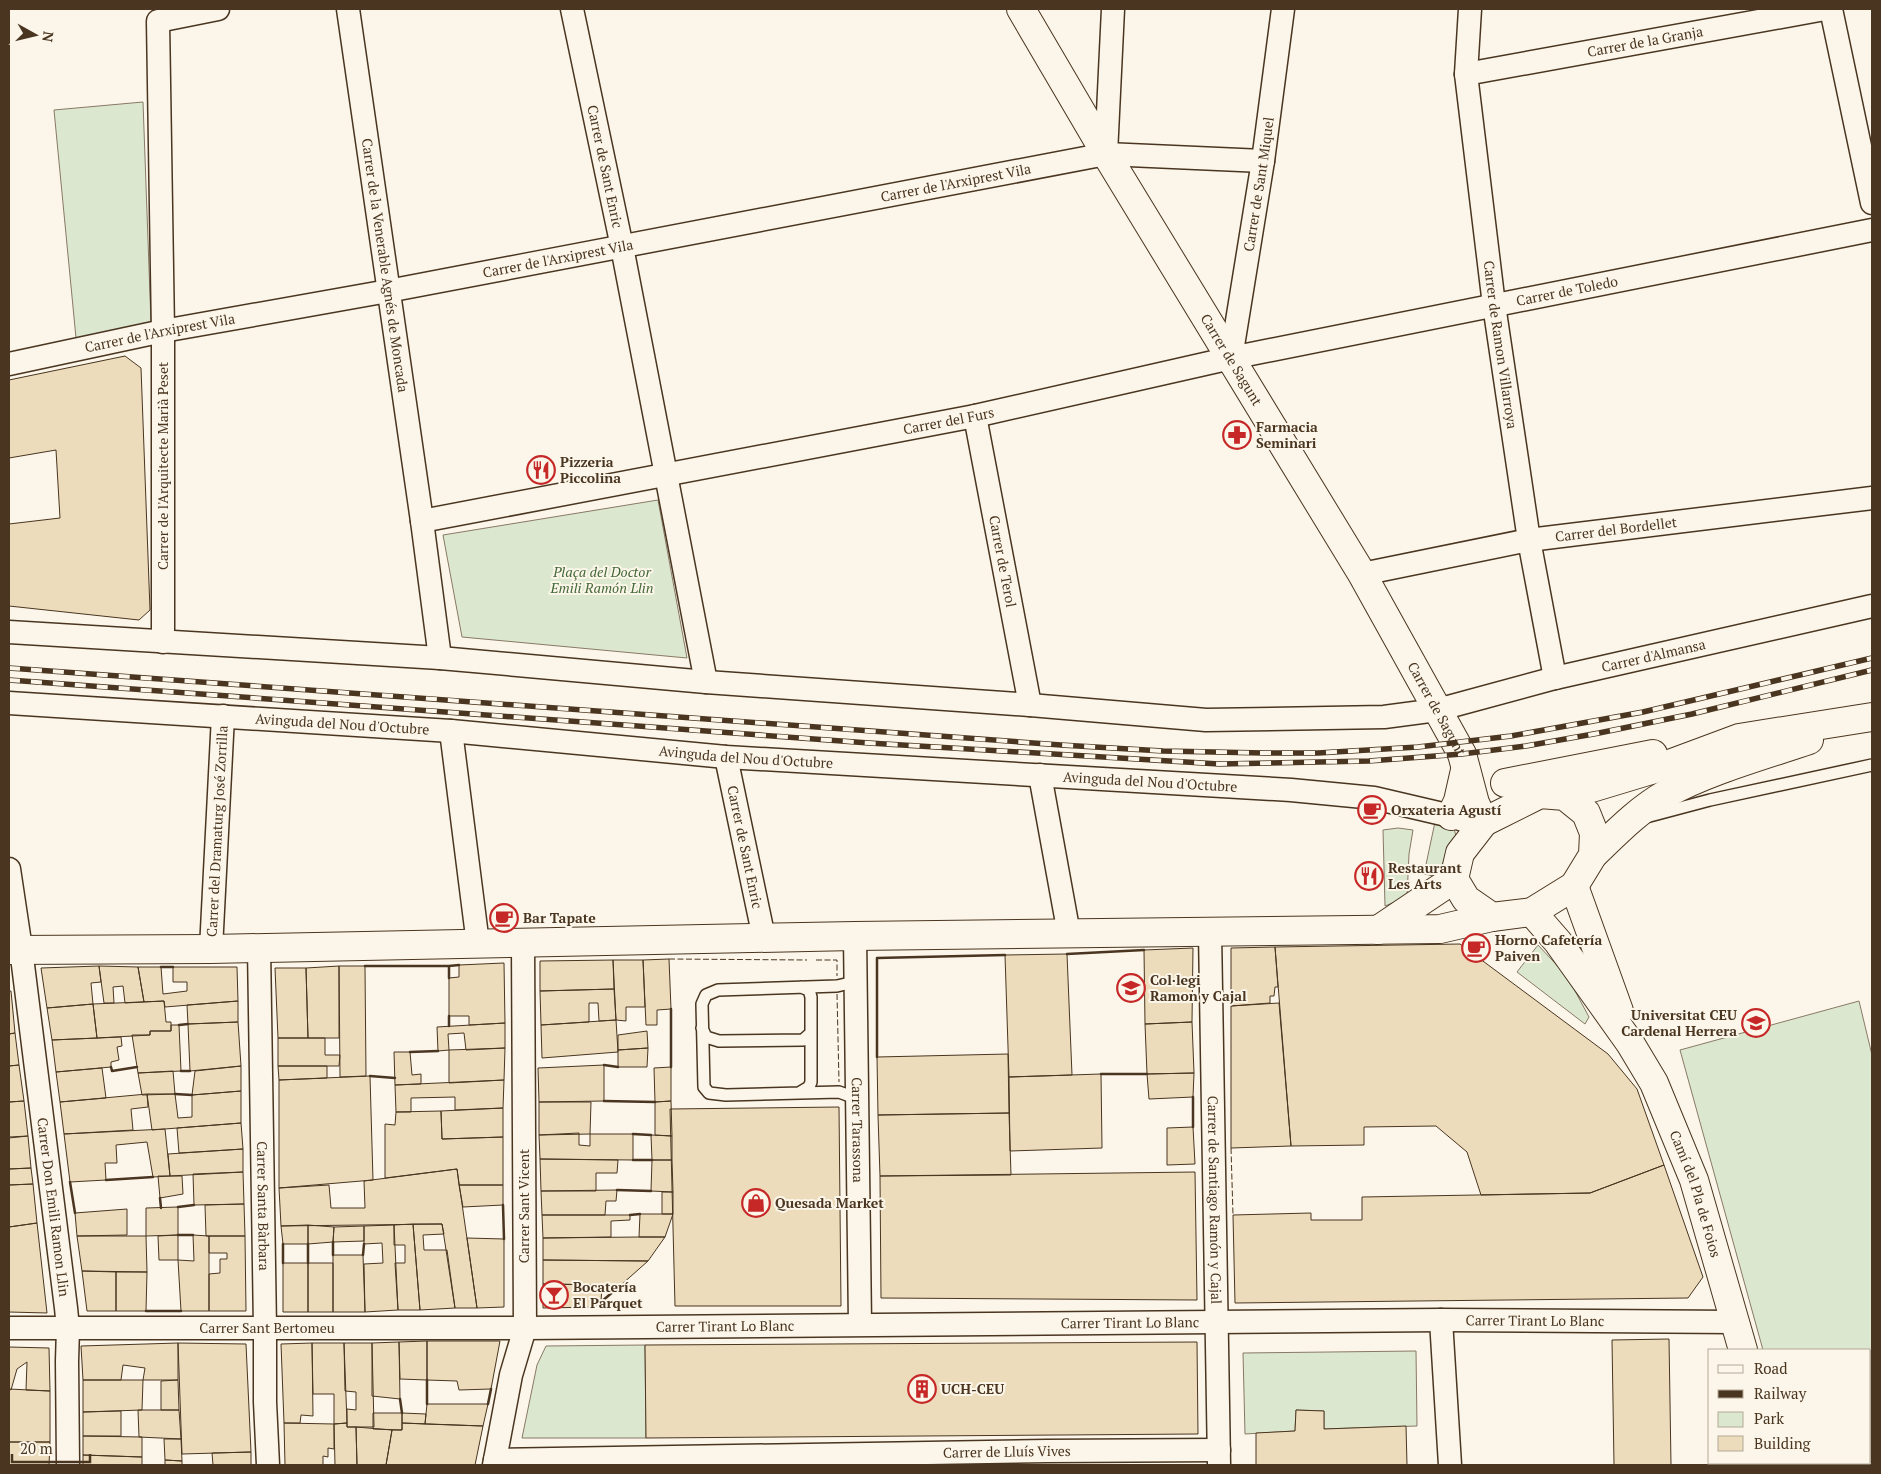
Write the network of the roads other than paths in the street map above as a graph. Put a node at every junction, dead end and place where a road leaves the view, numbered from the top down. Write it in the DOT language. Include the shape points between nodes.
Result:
graph roads {
  1 [pos="218,9"];
  2 [pos="348,9"];
  3 [pos="572,9"];
  4 [pos="1021,9"];
  5 [pos="1113,9"];
  6 [pos="1283,9"];
  7 [pos="1470,9"];
  8 [pos="1825,9"];
  9 [pos="1831,9"];
  10 [pos="1466,74"];
  11 [pos="1106,154"];
  12 [pos="1263,161"];
  13 [pos="1872,203"];
  14 [pos="1872,230"];
  15 [pos="622,247"];
  16 [pos="388,291"];
  17 [pos="1494,306"];
  18 [pos="163,331"];
  19 [pos="1231,358"];
  20 [pos="9,364"];
  21 [pos="975,416"];
  22 [pos="665,474"];
  23 [pos="1872,498"];
  24 [pos="422,521"];
  25 [pos="1529,540"];
  26 [pos="1362,574"];
  27 [pos="1872,606"];
  28 [pos="9,632"];
  29 [pos="163,642"];
  30 [pos="440,658"];
  31 [pos="1554,678"];
  32 [pos="706,682"];
  33 [pos="9,703"];
  34 [pos="1030,705"];
  35 [pos="1437,710"];
  36 [pos="223,716"];
  37 [pos="1872,718"];
  38 [pos="451,731"];
  39 [pos="1739,738"];
  40 [pos="726,757"];
  41 [pos="1464,761"];
  42 [pos="1872,765"];
  43 [pos="1040,775"];
  44 [pos="1505,783"];
  45 [pos="1552,795"];
  46 [pos="1451,816"];
  47 [pos="1632,818"];
  48 [pos="1482,824"];
  49 [pos="1593,855"];
  50 [pos="9,869"];
  51 [pos="1454,879"];
  52 [pos="1574,886"];
  53 [pos="1532,912"];
  54 [pos="1492,917"];
  55 [pos="1378,930"];
  56 [pos="1210,932"];
  57 [pos="1069,934"];
  58 [pos="855,936"];
  59 [pos="764,938"];
  60 [pos="523,943"];
  61 [pos="478,944"];
  62 [pos="259,947"];
  63 [pos="211,949"];
  64 [pos="15,950"];
  65 [pos="856,976"];
  66 [pos="800,987"];
  67 [pos="702,1027"];
  68 [pos="811,1034"];
  69 [pos="1630,1043"];
  70 [pos="798,1093"];
  71 [pos="857,1109"];
  72 [pos="1441,1320"];
  73 [pos="1216,1322"];
  74 [pos="1735,1322"];
  75 [pos="860,1324"];
  76 [pos="9,1328"];
  77 [pos="68,1328"];
  78 [pos="525,1328"];
  79 [pos="265,1329"];
  80 [pos="1742,1349"];
  81 [pos="1219,1458"];
  82 [pos="495,1462"];
  83 [pos="68,1465"];
  84 [pos="268,1465"];
  85 [pos="1450,1465"];
  1 -- 18 [label="street, Carrer de l'Arquitecte Marià Peset" via="158,21"];
  2 -- 16 [label="street, Carrer de la Venerable Agnés de Moncada"];
  3 -- 15 [label="street, Carrer de Sant Enric"];
  4 -- 11 [label="street, Carrer de Sagunt"];
  5 -- 11 [label="street"];
  6 -- 12 [label="street, Carrer de Sant Miquel"];
  7 -- 10 [label="street, Carrer de Ramon Villarroya"];
  8 -- 10 [label="street, Carrer de la Granja"];
  9 -- 13 [label="street"];
  10 -- 17 [label="street, Carrer de Ramon Villarroya"];
  11 -- 12 [label="street, Carrer de l'Arxiprest Vila"];
  11 -- 15 [label="street, Carrer de l'Arxiprest Vila"];
  11 -- 19 [label="street, Carrer de Sagunt"];
  12 -- 19 [label="street, Carrer de Sant Miquel"];
  14 -- 17 [label="street, Carrer de Toledo"];
  15 -- 16 [label="street, Carrer de l'Arxiprest Vila"];
  15 -- 22 [label="street, Carrer de Sant Enric"];
  16 -- 18 [label="street, Carrer de l'Arxiprest Vila"];
  16 -- 24 [label="street, Carrer de la Venerable Agnés de Moncada"];
  17 -- 19 [label="street, Carrer de Toledo"];
  17 -- 25 [label="street, Carrer de Ramon Villarroya"];
  18 -- 20 [label="street, Carrer de l'Arxiprest Vila"];
  18 -- 29 [label="street, Carrer de l'Arquitecte Marià Peset"];
  19 -- 21 [label="street, Carrer del Furs"];
  19 -- 26 [label="street, Carrer de Sagunt"];
  21 -- 22 [label="street, Carrer del Furs"];
  21 -- 34 [label="street, Carrer de Terol"];
  22 -- 24 [label="street"];
  22 -- 32 [label="street"];
  23 -- 25 [label="street, Carrer del Bordellet"];
  24 -- 30 [label="street"];
  25 -- 26 [label="street, Carrer del Bordellet"];
  25 -- 31 [label="street, Carrer de Ramon Villarroya"];
  26 -- 35 [label="street, Carrer de Sagunt"];
  27 -- 31 [label="street, Carrer d'Almansa"];
  28 -- 29 [label="street"];
  29 -- 30 [label="street"];
  30 -- 32 [label="street"];
  31 -- 35 [label="street, Carrer d'Almansa"];
  32 -- 34 [label="street"];
  33 -- 36 [label="street, Avinguda del Nou d'Octubre"];
  34 -- 35 [label="street" via="1206,720 1384,718"];
  35 -- 41 [label="street, Carrer de Sagunt"];
  36 -- 38 [label="street, Avinguda del Nou d'Octubre"];
  36 -- 63 [label="street, Carrer del Dramaturg José Zorrilla"];
  37 -- 39 [label="street"];
  37 -- 47 [label="street" via="1707,776 1666,794"];
  38 -- 40 [label="street, Avinguda del Nou d'Octubre"];
  38 -- 61 [label="street"];
  39 -- 44 [label="street"];
  39 -- 45 [label="street" via="1661,767"];
  40 -- 43 [label="street, Avinguda del Nou d'Octubre"];
  40 -- 59 [label="street, Carrer de Sant Enric"];
  41 -- 44 [label="street"];
  41 -- 46 [label="street" via="1458,801"];
  41 -- 48 [label="street, Carrer de Sagunt"];
  42 -- 47 [label="lane" via="1710,800 1644,818"];
  43 -- 46 [label="street, Avinguda del Nou d'Octubre" via="1374,798"];
  43 -- 57 [label="street"];
  44 -- 45 [label="street"];
  45 -- 48 [label="street"];
  45 -- 49 [label="street" via="1586,813 1594,832"];
  46 -- 48 [label="street, Avinguda del Nou d'Octubre"];
  47 -- 49 [label="street"];
  48 -- 51 [label="street" via="1460,853"];
  49 -- 52 [label="street"];
  50 -- 64 [label="street, Carrer Don Emili Ramon Llin"];
  51 -- 54 [label="street" via="1466,899"];
  51 -- 55 [label="street"];
  52 -- 53 [label="street"];
  52 -- 69 [label="street, Camí del Pla de Foios"];
  53 -- 54 [label="street"];
  53 -- 69 [label="street, Camí del Pla de Foios" via="1558,942"];
  54 -- 55 [label="street" via="1440,929"];
  55 -- 56 [label="street"];
  56 -- 57 [label="street"];
  56 -- 73 [label="street, Carrer de Santiago Ramón y Cajal"];
  57 -- 58 [label="street"];
  58 -- 59 [label="street"];
  58 -- 65 [label="street, Carrer Tarassona"];
  59 -- 60 [label="street"];
  60 -- 61 [label="street"];
  60 -- 78 [label="street, Carrer Sant Vicent"];
  61 -- 62 [label="street"];
  62 -- 63 [label="street"];
  62 -- 79 [label="street, Carrer Santa Bàrbara"];
  63 -- 64 [label="street"];
  64 -- 77 [label="street, Carrer Don Emili Ramon Llin"];
  65 -- 66 [label="lane" via="846,986"];
  65 -- 71 [label="street, Carrer Tarassona"];
  66 -- 67 [label="lane" via="710,992 702,1004"];
  66 -- 68 [label="lane" via="809,990 811,997"];
  67 -- 68 [label="lane" via="706,1037 719,1041 804,1040"];
  67 -- 70 [label="lane" via="704,1087 709,1093"];
  68 -- 70 [label="lane" via="811,1082 809,1087"];
  69 -- 74 [label="street, Camí del Pla de Foios" via="1654,1083 1694,1180"];
  70 -- 71 [label="lane" via="839,1092 850,1096"];
  71 -- 75 [label="street, Carrer Tarassona"];
  72 -- 73 [label="street, Carrer Tirant Lo Blanc"];
  72 -- 74 [label="street, Carrer Tirant Lo Blanc"];
  72 -- 85 [label="street"];
  73 -- 75 [label="street, Carrer Tirant Lo Blanc"];
  73 -- 81 [label="street, Carrer de Santiago Ramón y Cajal"];
  74 -- 80 [label="street, Camí del Pla de Foios"];
  75 -- 78 [label="street, Carrer Tirant Lo Blanc"];
  76 -- 77 [label="street, Carrer Sant Bertomeu"];
  77 -- 79 [label="street, Carrer Sant Bertomeu"];
  77 -- 83 [label="street, Carrer Don Emili Ramon Llin"];
  78 -- 79 [label="street, Carrer Sant Bertomeu"];
  78 -- 82 [label="street, Carrer Sant Vicent" via="511,1375"];
  79 -- 84 [label="street, Carrer Santa Bàrbara"];
  81 -- 82 [label="street, Carrer de Lluís Vives" via="1027,1451"];
}
